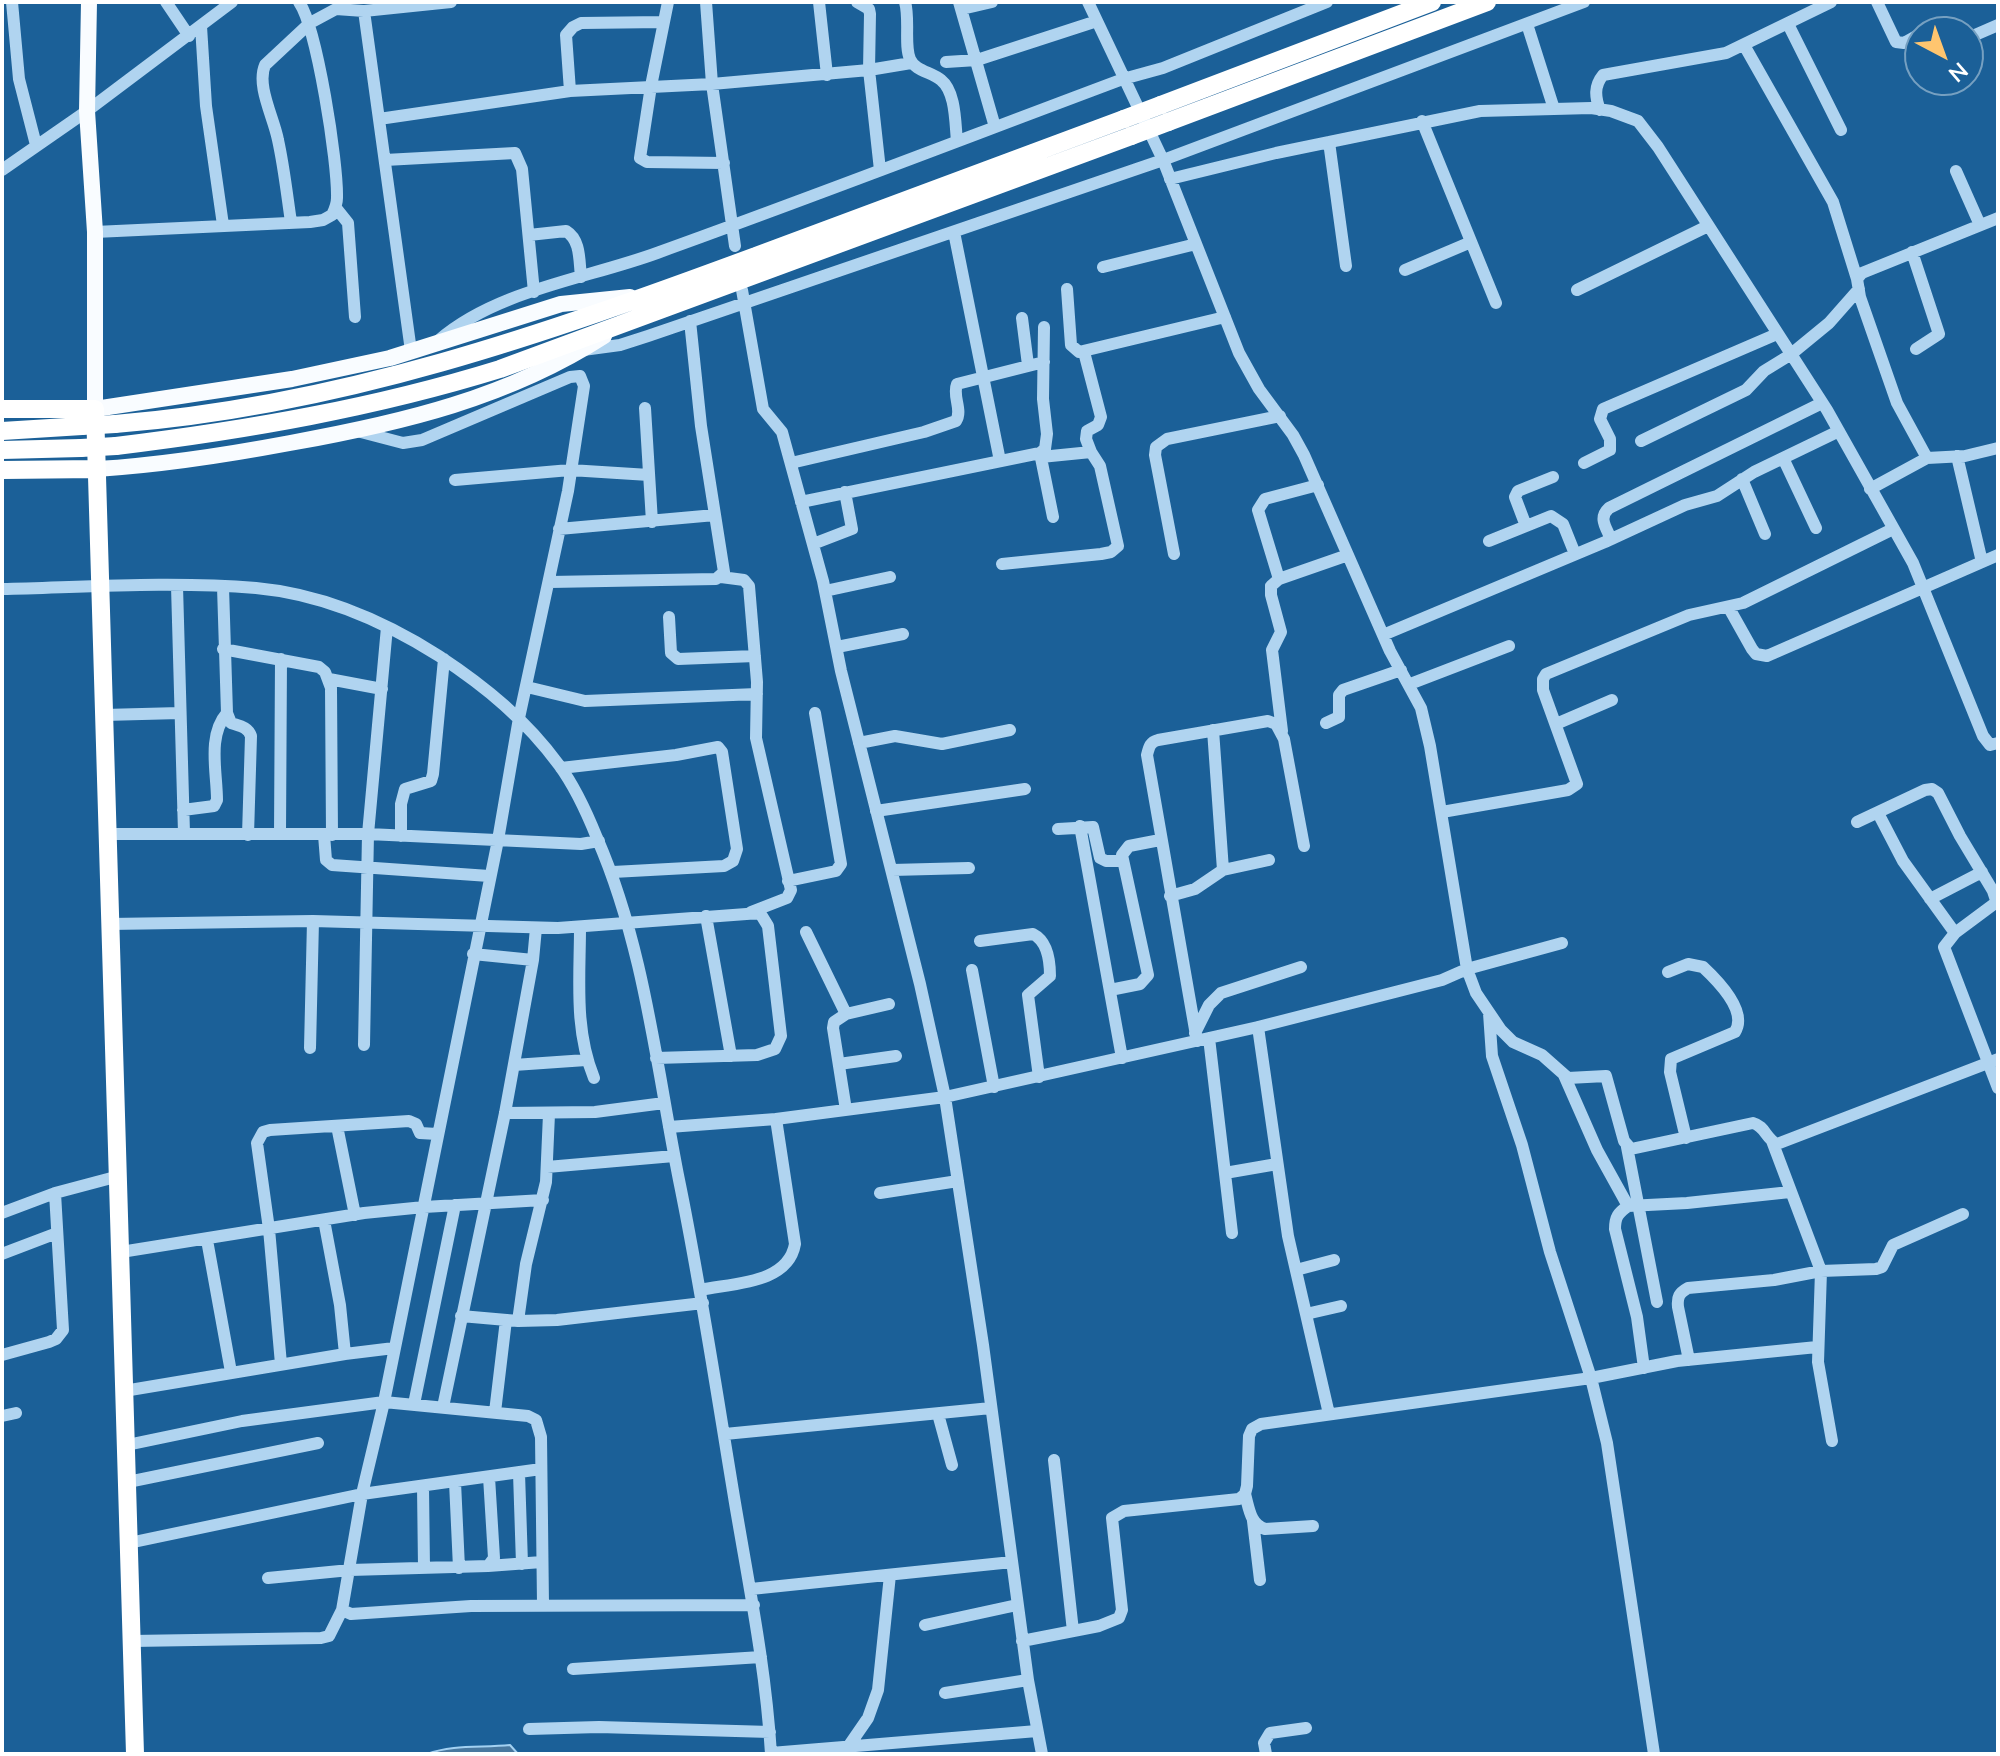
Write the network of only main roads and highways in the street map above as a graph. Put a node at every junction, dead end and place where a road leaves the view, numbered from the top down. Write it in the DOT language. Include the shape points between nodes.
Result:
graph roads {
  1 [pos="89,2"];
  2 [pos="1432,2"];
  3 [pos="1487,2"];
  4 [pos="1165,114"];
  5 [pos="1128,127"];
  6 [pos="651,294"];
  7 [pos="618,326"];
  8 [pos="2,409"];
  9 [pos="95,409"];
  10 [pos="2,431"];
  11 [pos="2,450"];
  12 [pos="97,469"];
  13 [pos="2,470"];
  14 [pos="135,1754"];
  1 -- 9 [label="main road"];
  2 -- 4 [label="highway"];
  3 -- 4 [label="highway"];
  4 -- 5 [label="highway, bridge"];
  5 -- 6 [label="highway"];
  5 -- 7 [label="highway"];
  6 -- 9 [label="main road" via="561,304 411,351 292,379"];
  6 -- 10 [label="highway, bridge" via="381,381 169,420"];
  7 -- 11 [label="highway, bridge" via="406,397 242,430 116,446"];
  7 -- 12 [label="main road" via="524,381 472,401 357,431 186,462"];
  8 -- 9 [label="highway"];
  9 -- 12 [label="highway"];
  12 -- 13 [label="highway"];
  12 -- 14 [label="highway"];
}
